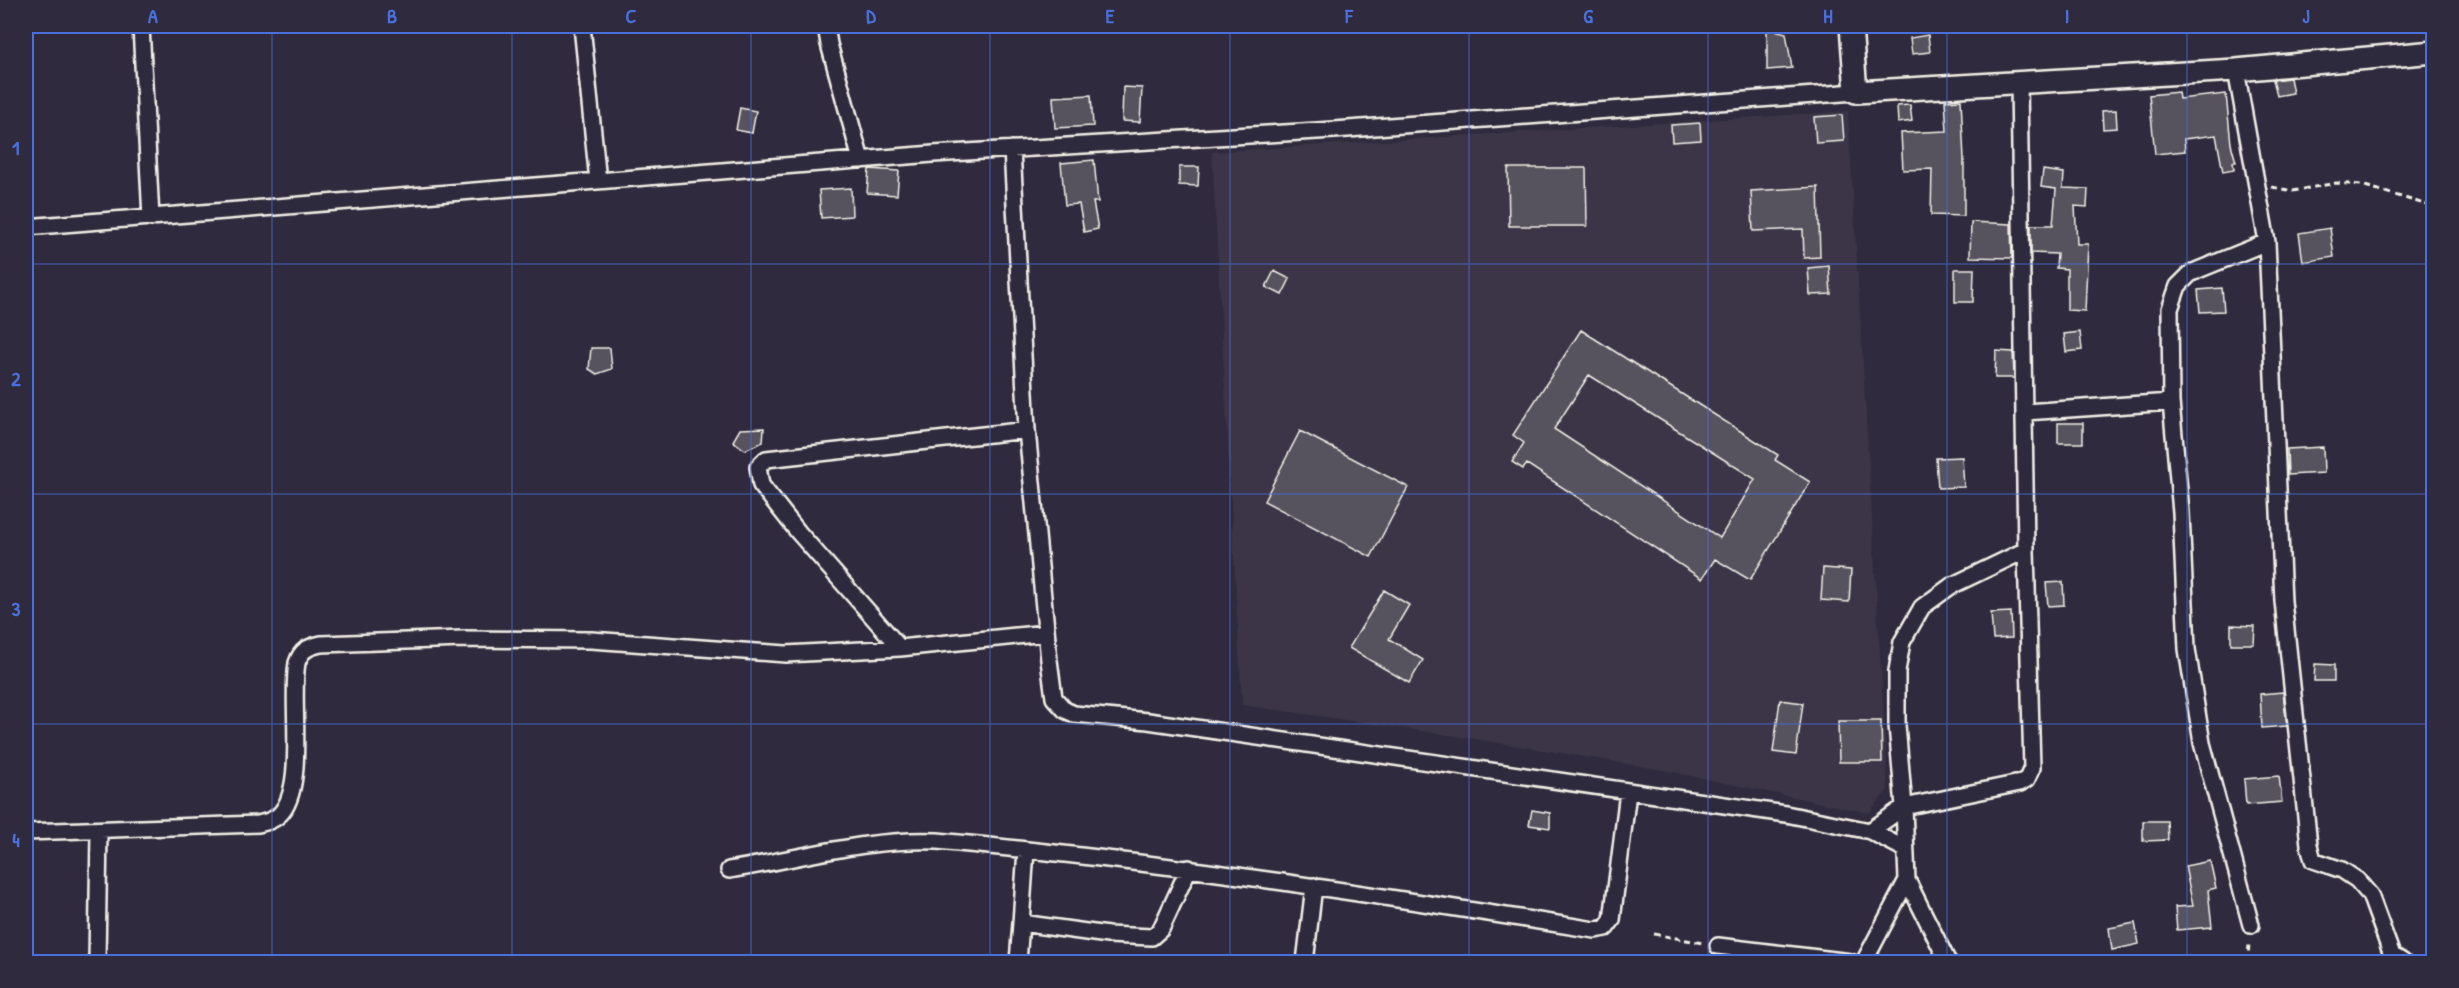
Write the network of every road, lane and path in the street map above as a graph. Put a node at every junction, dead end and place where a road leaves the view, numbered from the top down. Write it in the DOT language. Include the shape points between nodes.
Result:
graph roads {
  1 [pos="141,26"];
  2 [pos="582,26"];
  3 [pos="826,26"];
  4 [pos="1851,26"];
  5 [pos="2433,52"];
  6 [pos="2236,70"];
  7 [pos="2019,82"];
  8 [pos="1856,92"];
  9 [pos="1012,149"];
  10 [pos="861,160"];
  11 [pos="598,181"];
  12 [pos="2257,184"];
  13 [pos="2433,207"];
  14 [pos="151,218"];
  15 [pos="26,227"];
  16 [pos="2267,242"];
  17 [pos="2172,402"];
  18 [pos="2025,412"];
  19 [pos="1027,430"];
  20 [pos="2025,550"];
  21 [pos="1046,633"];
  22 [pos="900,648"];
  23 [pos="1628,792"];
  24 [pos="1904,807"];
  25 [pos="99,831"];
  26 [pos="1870,831"];
  27 [pos="26,832"];
  28 [pos="1905,849"];
  29 [pos="1026,850"];
  30 [pos="1189,868"];
  31 [pos="729,870"];
  32 [pos="1907,880"];
  33 [pos="1314,886"];
  34 [pos="1021,923"];
  35 [pos="2251,925"];
  36 [pos="1654,934"];
  37 [pos="1718,946"];
  38 [pos="98,963"];
  39 [pos="1018,963"];
  40 [pos="1305,963"];
  41 [pos="1851,963"];
  42 [pos="1864,963"];
  43 [pos="1948,963"];
  44 [pos="2248,963"];
  45 [pos="2403,963"];
  1 -- 14 [label="street"];
  2 -- 11 [label="street"];
  3 -- 10 [label="street"];
  4 -- 8 [label="street"];
  5 -- 6 [label="street"];
  6 -- 7 [label="street"];
  6 -- 12 [label="street"];
  7 -- 8 [label="street"];
  7 -- 18 [label="street"];
  8 -- 9 [label="street"];
  9 -- 10 [label="street"];
  9 -- 19 [label="street"];
  10 -- 11 [label="street"];
  11 -- 14 [label="street"];
  12 -- 13 [label="path" via="2293,191 2336,183 2362,185"];
  12 -- 16 [label="street"];
  14 -- 15 [label="street"];
  16 -- 17 [label="street" via="2198,270 2178,286 2170,309"];
  16 -- 45 [label="street" via="2283,601 2309,845 2313,860 2342,870 2370,895 2392,955"];
  17 -- 18 [label="street"];
  17 -- 35 [label="street" via="2187,649 2202,743"];
  18 -- 20 [label="street"];
  19 -- 21 [label="street"];
  19 -- 22 [label="street" via="766,459 758,467 761,485"];
  20 -- 24 [label="street" via="1937,594 1922,607 1906,633 1897,670"];
  20 -- 24 [label="street" via="2032,768 2027,779"];
  21 -- 22 [label="street"];
  21 -- 23 [label="street" via="1054,698 1074,714 1148,721"];
  22 -- 25 [label="street" via="786,654 538,639 321,644 307,648 297,663 295,774 281,814 258,824"];
  23 -- 26 [label="street" via="1786,814"];
  23 -- 33 [label="street" via="1615,907 1606,927 1595,930"];
  24 -- 26 [label="street"];
  24 -- 28 [label="street"];
  25 -- 27 [label="street"];
  25 -- 38 [label="street"];
  26 -- 28 [label="street"];
  28 -- 32 [label="street"];
  29 -- 30 [label="street"];
  29 -- 31 [label="street" via="912,840"];
  29 -- 34 [label="street"];
  30 -- 33 [label="street"];
  30 -- 34 [label="street" via="1168,917 1152,937"];
  32 -- 42 [label="street"];
  32 -- 43 [label="street"];
  33 -- 40 [label="street"];
  34 -- 39 [label="street"];
  35 -- 44 [label="path"];
  36 -- 37 [label="path"];
  37 -- 41 [label="street"];
}
